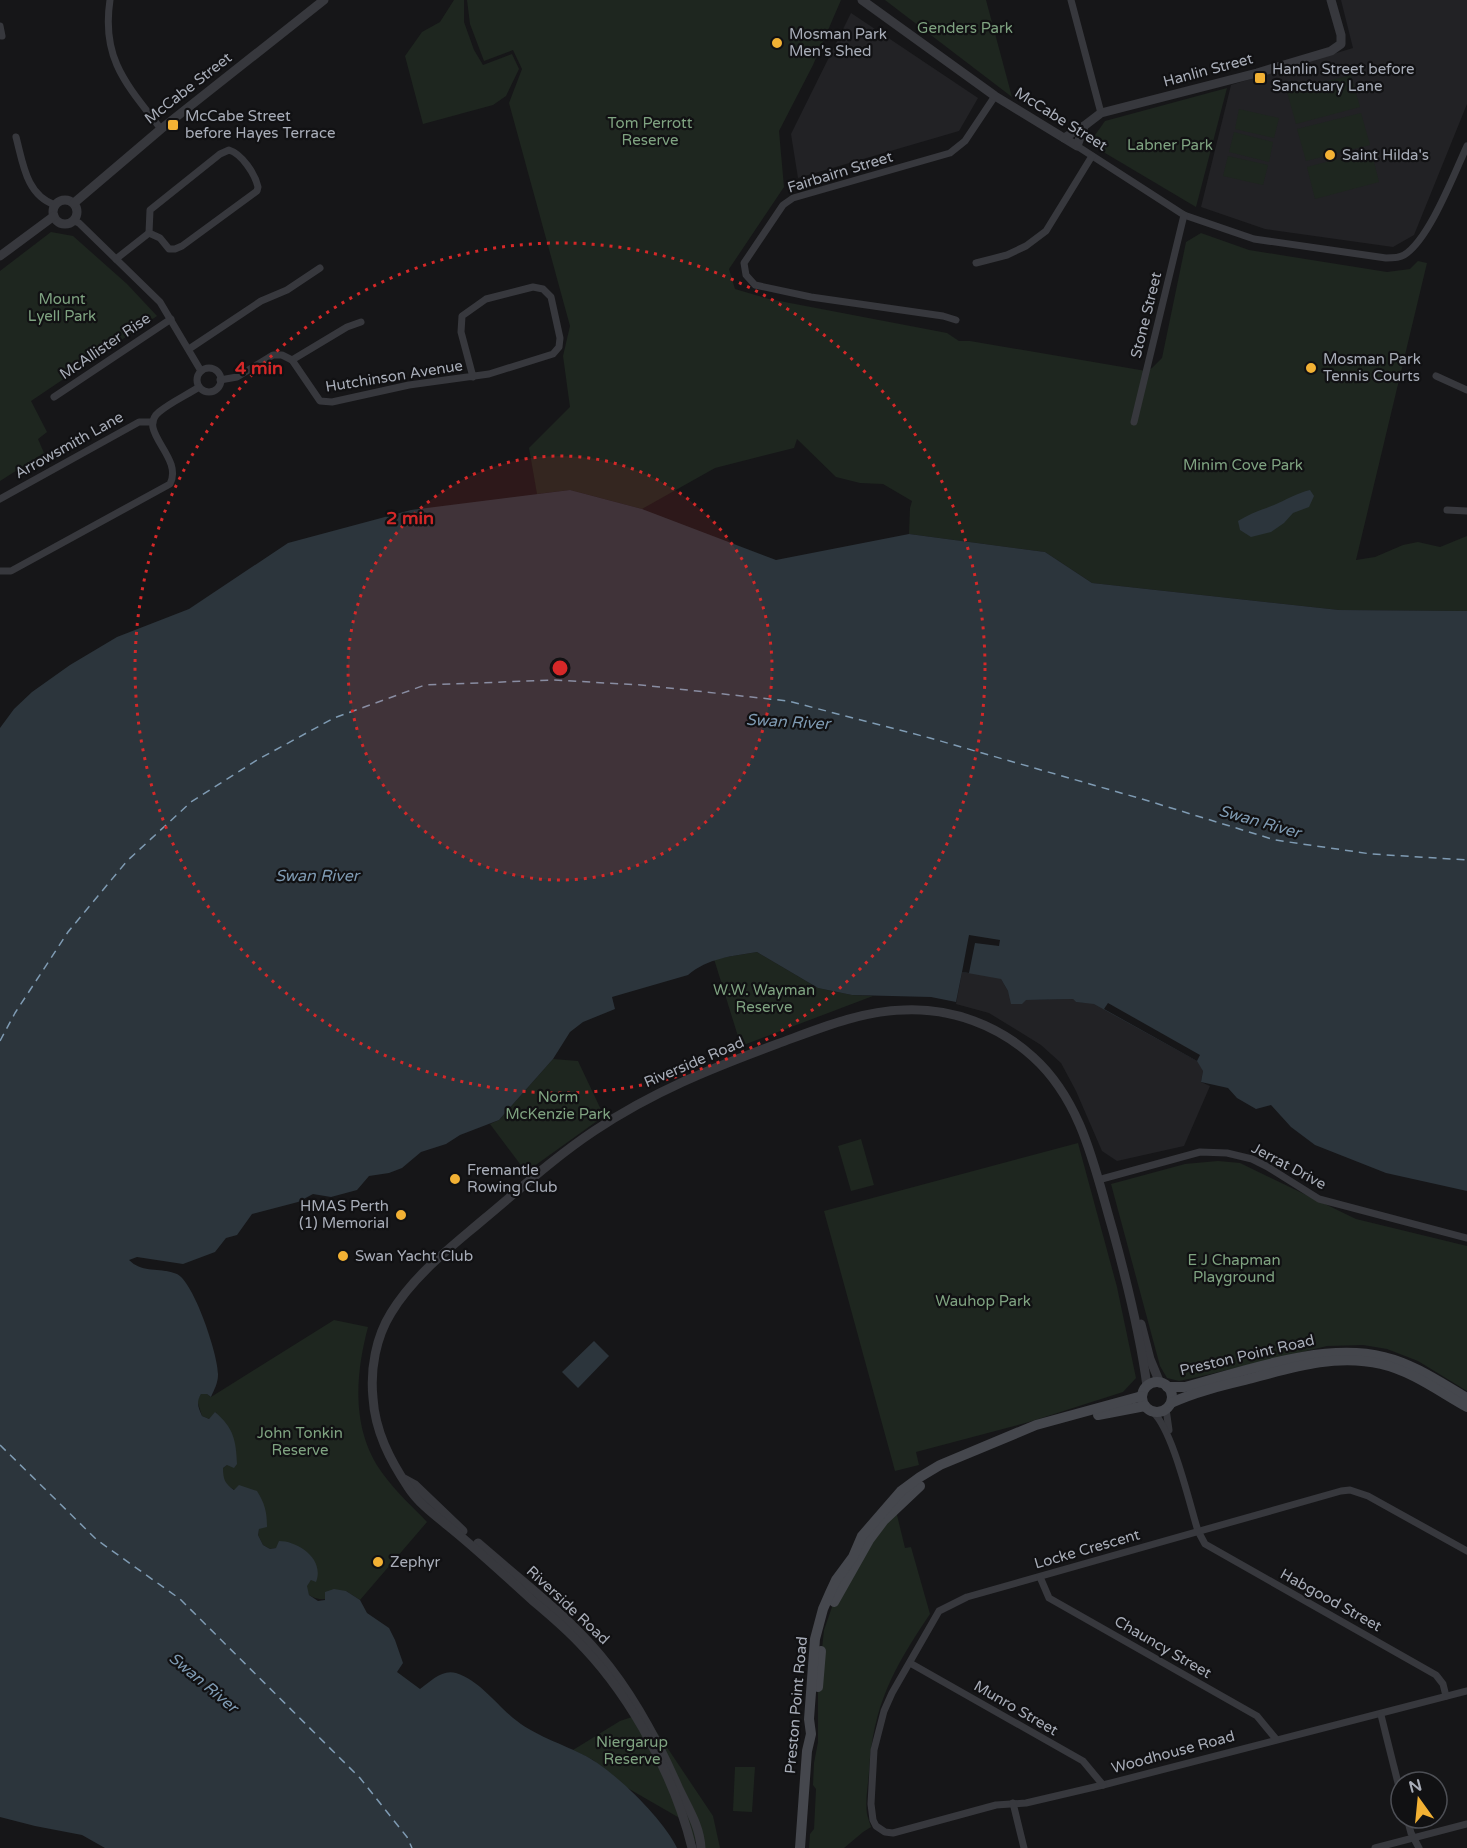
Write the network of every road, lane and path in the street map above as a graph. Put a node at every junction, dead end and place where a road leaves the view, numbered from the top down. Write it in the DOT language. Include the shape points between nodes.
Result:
graph roads {
  1 [pos="110,0"];
  2 [pos="324,0"];
  3 [pos="862,0"];
  4 [pos="1071,0"];
  5 [pos="1331,0"];
  6 [pos="0,26"];
  7 [pos="2,36"];
  8 [pos="995,96"];
  9 [pos="1101,113"];
  10 [pos="1084,126"];
  11 [pos="161,129"];
  12 [pos="16,137"];
  13 [pos="1064,138"];
  14 [pos="1077,146"];
  15 [pos="1467,146"];
  16 [pos="1092,156"];
  17 [pos="74,203"];
  18 [pos="55,205"];
  19 [pos="1184,215"];
  20 [pos="54,216"];
  21 [pos="74,220"];
  22 [pos="149,233"];
  23 [pos="0,256"];
  24 [pos="116,259"];
  25 [pos="976,263"];
  26 [pos="320,268"];
  27 [pos="171,319"];
  28 [pos="956,320"];
  29 [pos="361,322"];
  30 [pos="189,349"];
  31 [pos="292,360"];
  32 [pos="201,371"];
  33 [pos="1436,376"];
  34 [pos="473,377"];
  35 [pos="220,380"];
  36 [pos="200,387"];
  37 [pos="1467,390"];
  38 [pos="54,397"];
  39 [pos="153,422"];
  40 [pos="1134,422"];
  41 [pos="0,499"];
  42 [pos="1447,510"];
  43 [pos="1467,511"];
  44 [pos="0,572"];
  45 [pos="1098,1180"];
  46 [pos="1467,1238"];
  47 [pos="1128,1288"];
  48 [pos="1164,1385"];
  49 [pos="1467,1398"];
  50 [pos="1147,1400"];
  51 [pos="1168,1406"];
  52 [pos="1467,1407"];
  53 [pos="1170,1441"];
  54 [pos="404,1479"];
  55 [pos="1198,1531"];
  56 [pos="1467,1551"];
  57 [pos="1040,1577"];
  58 [pos="910,1663"];
  59 [pos="1467,1691"];
  60 [pos="1446,1696"];
  61 [pos="1381,1715"];
  62 [pos="1276,1739"];
  63 [pos="1395,1770"];
  64 [pos="1103,1785"];
  65 [pos="1013,1803"];
  66 [pos="1467,1824"];
  67 [pos="1411,1830"];
  68 [pos="885,1832"];
  69 [pos="1414,1838"];
  70 [pos="692,1848"];
  71 [pos="701,1848"];
  72 [pos="800,1848"];
  73 [pos="806,1848"];
  74 [pos="1024,1848"];
  75 [pos="1375,1848"];
  76 [pos="1419,1848"];
  1 -- 11 [label="street" via="111,46 118,71"];
  2 -- 11 [label="street, McCabe Street"];
  3 -- 8 [label="street, McCabe Street"];
  4 -- 9 [label="street"];
  5 -- 9 [label="street, Hanlin Street" via="1341,35 1341,44 1331,51"];
  6 -- 7 [label="street"];
  8 -- 13 [label="street, McCabe Street"];
  8 -- 28 [label="street, Fairbairn Street" via="966,141 950,153 793,198 783,205 744,263 746,275 755,285"];
  9 -- 10 [label="street, Hanlin Street"];
  10 -- 13 [label="street, Hanlin Street"];
  10 -- 14 [label="street"];
  11 -- 17 [label="street, McCabe Street"];
  12 -- 18 [label="street" via="32,188"];
  13 -- 14 [label="street, McCabe Street"];
  14 -- 16 [label="street, McCabe Street"];
  15 -- 19 [label="street, McCabe Street" via="1425,233 1402,257 1254,239"];
  16 -- 19 [label="street, McCabe Street"];
  16 -- 25 [label="street" via="1046,231 1007,255"];
  17 -- 18 [label="street" via="66,200"];
  17 -- 21 [label="street"];
  18 -- 20 [label="street"];
  19 -- 40 [label="street, Stone Street"];
  20 -- 21 [label="street" via="63,224"];
  20 -- 23 [label="street"];
  21 -- 24 [label="street"];
  22 -- 22 [label="street" via="150,210 224,151 238,155 257,182 254,195 182,246 169,249"];
  22 -- 24 [label="street"];
  24 -- 27 [label="street" via="160,302"];
  26 -- 30 [label="street"];
  27 -- 30 [label="street"];
  27 -- 38 [label="street, McAllister Rise"];
  29 -- 31 [label="street"];
  30 -- 32 [label="street"];
  31 -- 34 [label="street, Hutchinson Avenue" via="320,401"];
  31 -- 35 [label="street" via="273,355 237,377"];
  32 -- 35 [label="street" via="215,371"];
  32 -- 36 [label="street" via="197,381"];
  33 -- 37 [label="street"];
  34 -- 34 [label="street, Hutchinson Avenue" via="553,354 560,338 551,297 543,289 533,286 486,299 462,316 461,332"];
  35 -- 36 [label="street" via="213,391 205,392"];
  36 -- 39 [label="street" via="158,413"];
  39 -- 41 [label="street, Arrowsmith Lane" via="139,422"];
  39 -- 44 [label="street" via="153,430 174,469 170,484 11,571"];
  42 -- 43 [label="street"];
  45 -- 46 [label="street, Jerrat Drive" via="1200,1152 1227,1153 1252,1159 1319,1199"];
  45 -- 47 [label="street, Riverside Road"];
  45 -- 54 [label="street, Riverside Road" via="1078,1117 1051,1076 1001,1033 946,1012 875,1012 695,1075 642,1101 581,1140 425,1269 406,1292 384,1325 372,1384 380,1434"];
  47 -- 48 [label="street" via="1150,1359"];
  47 -- 50 [label="street"];
  48 -- 49 [label="main road, Preston Point Road" via="1185,1387 1296,1358 1354,1352 1404,1364"];
  48 -- 50 [label="main road, Preston Point Road" via="1154,1383"];
  48 -- 51 [label="main road" via="1172,1396"];
  50 -- 51 [label="main road, Preston Point Road"];
  50 -- 53 [label="street"];
  50 -- 72 [label="main road, Preston Point Road" via="1036,1425 940,1465 902,1491 862,1536 830,1593 815,1639"];
  50 -- 73 [label="main road, Preston Point Road" via="1029,1434 945,1470 913,1490 884,1520 837,1593 824,1629"];
  51 -- 52 [label="main road, Preston Point Road" via="1190,1394 1292,1367 1348,1359 1399,1369"];
  51 -- 53 [label="street"];
  53 -- 55 [label="street"];
  54 -- 70 [label="street, Riverside Road" via="427,1507 571,1634 599,1664 651,1744 679,1804"];
  54 -- 71 [label="street, Riverside Road" via="563,1616 599,1653 650,1726 698,1826"];
  55 -- 56 [label="street, Locke Crescent" via="1350,1490 1368,1496"];
  55 -- 57 [label="street, Locke Crescent"];
  55 -- 60 [label="street, Habgood Street" via="1212,1549 1436,1675"];
  57 -- 58 [label="street, Locke Crescent" via="967,1597 939,1611"];
  57 -- 62 [label="street, Chauncy Street" via="1049,1598 1257,1716"];
  58 -- 64 [label="street, Munro Street" via="1083,1761"];
  58 -- 68 [label="street, Locke Crescent" via="884,1711 874,1750 873,1820"];
  59 -- 60 [label="street, Woodhouse Road"];
  60 -- 61 [label="street, Woodhouse Road"];
  61 -- 62 [label="street, Woodhouse Road"];
  61 -- 63 [label="street"];
  62 -- 64 [label="street, Woodhouse Road"];
  64 -- 65 [label="street, Woodhouse Road"];
  65 -- 68 [label="street, Woodhouse Road"];
  65 -- 74 [label="street"];
  66 -- 69 [label="street"];
  67 -- 69 [label="street"];
  69 -- 75 [label="street"];
  69 -- 76 [label="street"];
}
